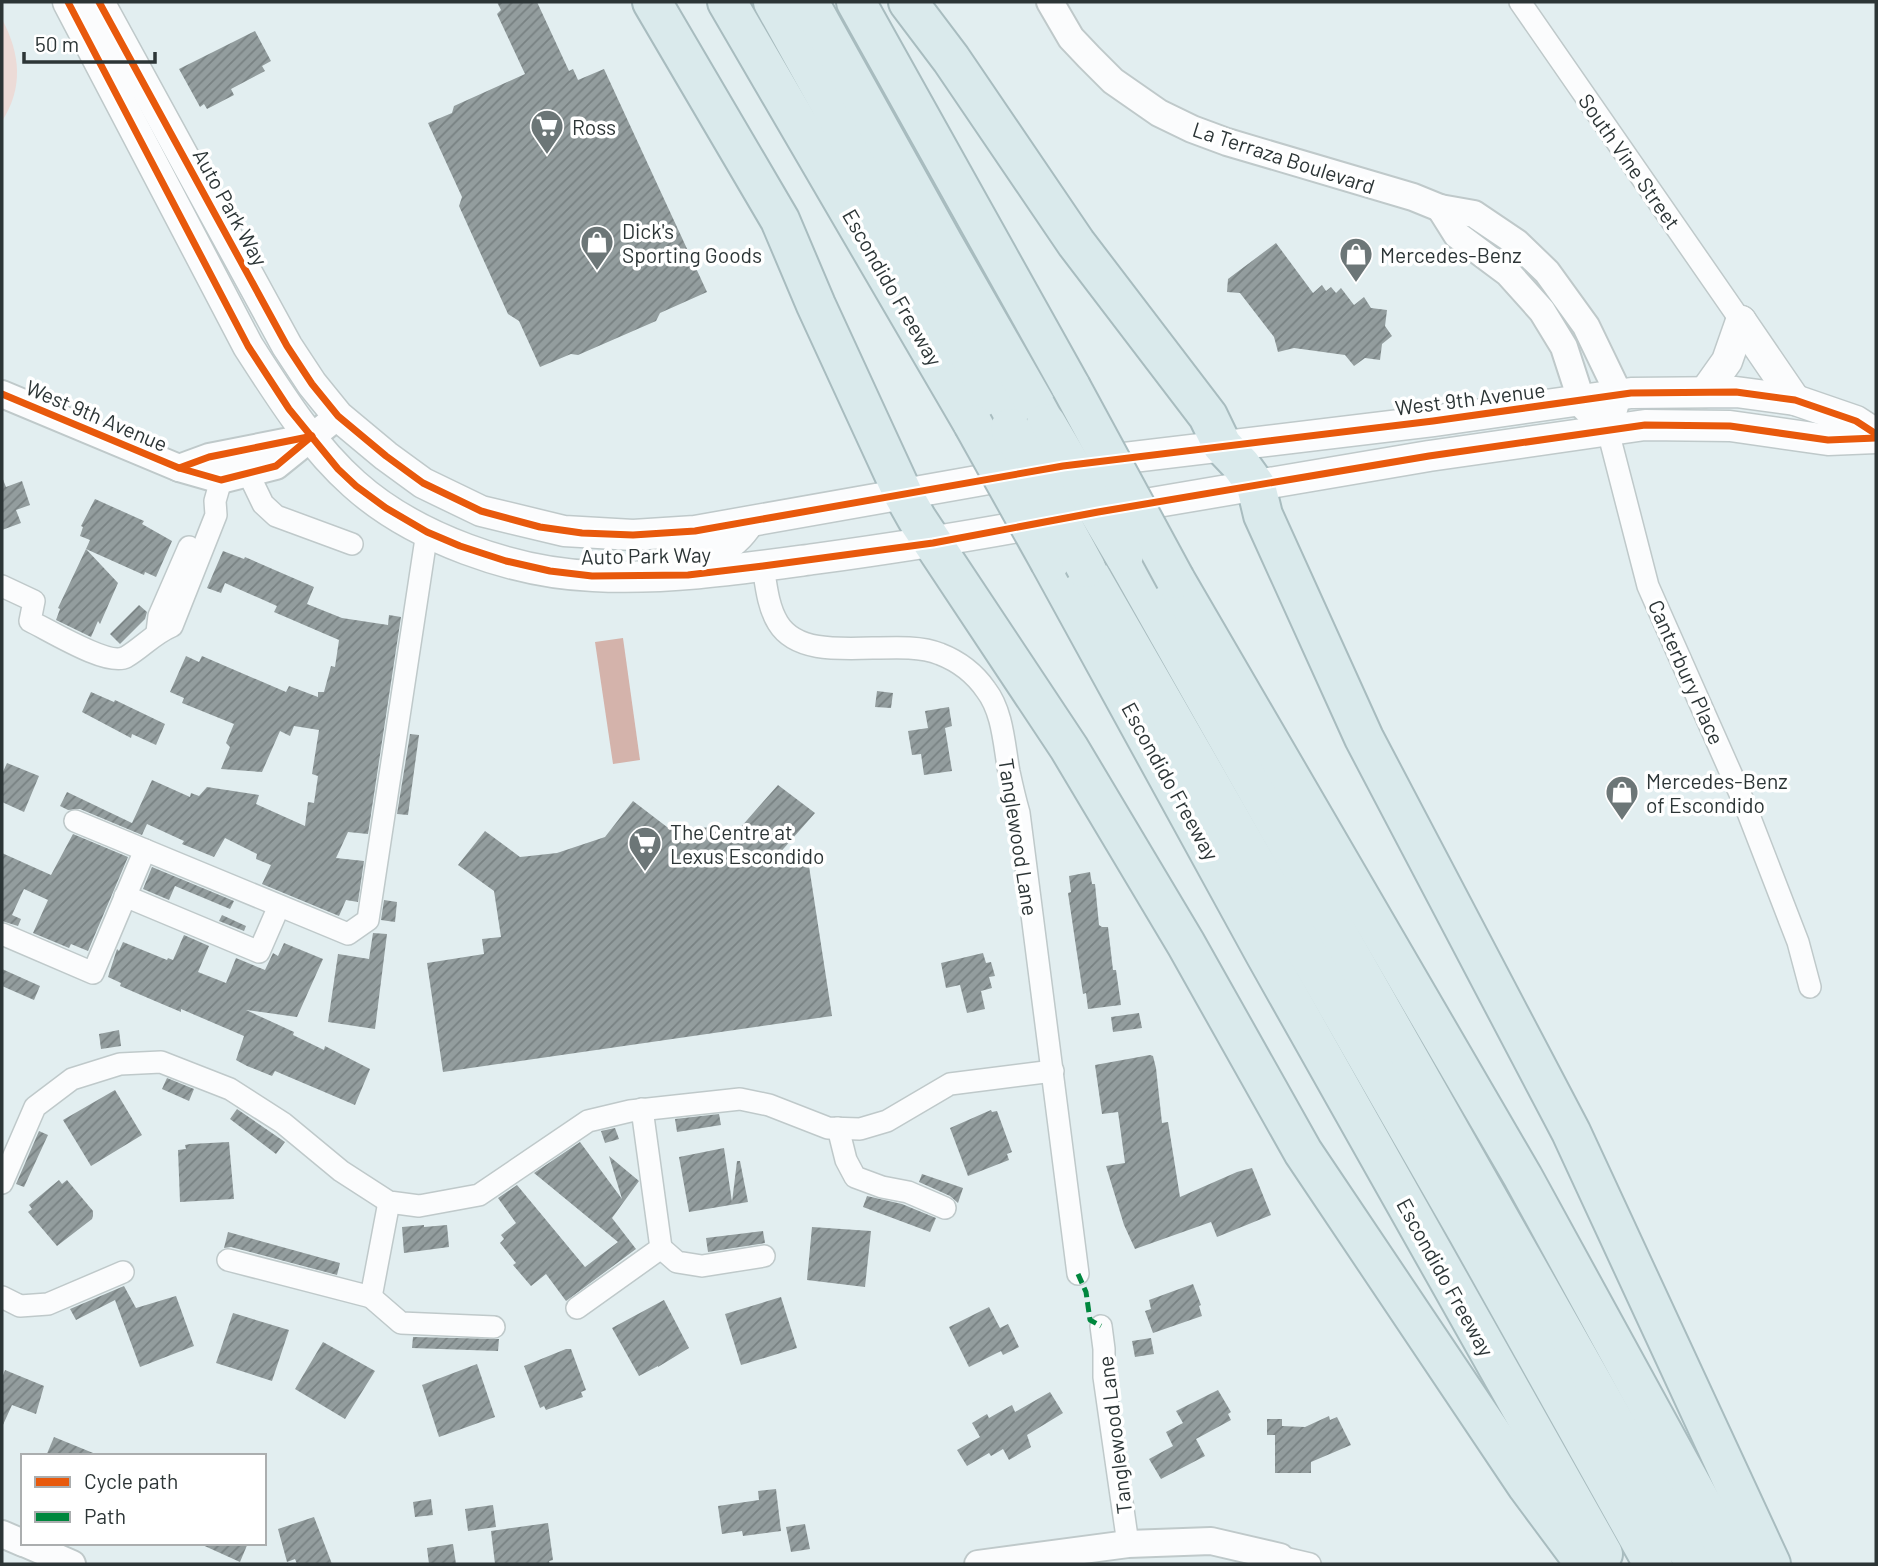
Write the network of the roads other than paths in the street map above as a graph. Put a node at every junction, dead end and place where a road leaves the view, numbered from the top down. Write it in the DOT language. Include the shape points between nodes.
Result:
graph roads {
  1 [pos="68,2"];
  2 [pos="99,2"];
  3 [pos="652,2"];
  4 [pos="727,2"];
  5 [pos="772,2"];
  6 [pos="809,2"];
  7 [pos="856,2"];
  8 [pos="908,2"];
  9 [pos="1050,2"];
  10 [pos="1520,2"];
  11 [pos="1440,208"];
  12 [pos="1741,321"];
  13 [pos="1705,392"];
  14 [pos="2,394"];
  15 [pos="1618,395"];
  16 [pos="1795,400"];
  17 [pos="1579,402"];
  18 [pos="338,416"];
  19 [pos="1010,425"];
  20 [pos="1608,431"];
  21 [pos="312,436"];
  22 [pos="1876,436"];
  23 [pos="1222,445"];
  24 [pos="1063,466"];
  25 [pos="179,468"];
  26 [pos="248,473"];
  27 [pos="1256,486"];
  28 [pos="218,491"];
  29 [pos="903,495"];
  30 [pos="1098,512"];
  31 [pos="749,522"];
  32 [pos="427,532"];
  33 [pos="933,543"];
  34 [pos="352,544"];
  35 [pos="1068,565"];
  36 [pos="763,566"];
  37 [pos="592,576"];
  38 [pos="2,586"];
  39 [pos="75,821"];
  40 [pos="145,850"];
  41 [pos="125,896"];
  42 [pos="279,906"];
  43 [pos="2,934"];
  44 [pos="1810,987"];
  45 [pos="1053,1071"];
  46 [pos="642,1109"];
  47 [pos="838,1128"];
  48 [pos="2,1182"];
  49 [pos="389,1202"];
  50 [pos="945,1208"];
  51 [pos="661,1248"];
  52 [pos="764,1256"];
  53 [pos="228,1260"];
  54 [pos="123,1272"];
  55 [pos="1077,1274"];
  56 [pos="2,1297"];
  57 [pos="371,1297"];
  58 [pos="577,1308"];
  59 [pos="1101,1326"];
  60 [pos="494,1327"];
  61 [pos="2,1534"];
  62 [pos="21,1542"];
  63 [pos="1128,1544"];
  64 [pos="28,1545"];
  65 [pos="1279,1561"];
  66 [pos="72,1564"];
  67 [pos="978,1564"];
  68 [pos="1310,1564"];
  69 [pos="1585,1564"];
  70 [pos="1609,1564"];
  71 [pos="1653,1564"];
  72 [pos="1695,1564"];
  73 [pos="1735,1564"];
  74 [pos="1771,1564"];
  1 -- 21 [label="main road, Auto Park Way" via="248,346"];
  2 -- 18 [label="main road, Auto Park Way" via="287,346"];
  3 -- 29 [label="highway" via="780,219"];
  4 -- 19 [label="highway, Escondido Freeway"];
  5 -- 19 [label="highway"];
  6 -- 19 [label="highway" via="943,243"];
  7 -- 73 [label="highway, bridge" via="1175,579 1516,1165"];
  8 -- 23 [label="highway" via="1076,243 1208,416"];
  9 -- 11 [label="street, La Terraza Boulevard" via="1071,38 1089,57 1159,113 1227,142"];
  10 -- 12 [label="street, South Vine Street"];
  11 -- 15 [label="street, La Terraza Boulevard" via="1474,214 1517,243 1547,272 1586,326"];
  11 -- 17 [label="street" via="1457,234 1508,273 1542,311 1564,347"];
  12 -- 13 [label="main road" via="1727,361"];
  12 -- 16 [label="main road"];
  13 -- 15 [label="main road, West 9th Avenue"];
  13 -- 16 [label="main road, West 9th Avenue"];
  14 -- 25 [label="street, West 9th Avenue"];
  15 -- 17 [label="main road, West 9th Avenue"];
  15 -- 20 [label="street"];
  16 -- 22 [label="main road, West 9th Avenue" via="1856,421"];
  17 -- 20 [label="street"];
  17 -- 23 [label="main road, West 9th Avenue"];
  18 -- 21 [label="street, West 9th Avenue"];
  18 -- 31 [label="main road, Auto Park Way" via="423,483 481,511 564,531 633,535"];
  19 -- 35 [label="highway, Escondido Freeway, bridge"];
  19 -- 72 [label="highway, bridge" via="1124,555"];
  20 -- 22 [label="main road, West 9th Avenue" via="1654,425 1730,426 1829,440"];
  20 -- 27 [label="main road, West 9th Avenue"];
  20 -- 44 [label="street, Canterbury Place" via="1648,586 1745,805 1798,942"];
  21 -- 25 [label="street, West 9th Avenue" via="209,457"];
  21 -- 26 [label="street, West 9th Avenue" via="276,466"];
  21 -- 32 [label="main road, Auto Park Way" via="356,486"];
  23 -- 24 [label="main road, West 9th Avenue"];
  23 -- 27 [label="highway"];
  24 -- 29 [label="main road, Auto Park Way"];
  25 -- 28 [label="street, West 9th Avenue"];
  26 -- 28 [label="street, West 9th Avenue"];
  26 -- 34 [label="street" via="262,504 276,516"];
  27 -- 30 [label="main road, West 9th Avenue"];
  27 -- 74 [label="highway" via="1263,515 1364,738 1571,1132"];
  28 -- 38 [label="street" via="206,508 159,616 158,632 125,658 102,656 30,621 34,601"];
  29 -- 31 [label="main road, Auto Park Way"];
  29 -- 33 [label="highway"];
  30 -- 33 [label="main road, Auto Park Way"];
  31 -- 37 [label="main road" via="741,536 717,551 628,557"];
  32 -- 37 [label="main road, Auto Park Way" via="506,561"];
  32 -- 42 [label="street" via="368,920 348,934"];
  33 -- 36 [label="main road, Auto Park Way"];
  33 -- 69 [label="highway" via="1069,748 1303,1152 1527,1486"];
  35 -- 70 [label="highway, Escondido Freeway" via="1271,966"];
  35 -- 71 [label="highway" via="1454,1208"];
  36 -- 37 [label="main road, Auto Park Way" via="688,575"];
  36 -- 45 [label="street, Tanglewood Lane" via="778,624 793,638 812,647 938,653 964,667 987,691 1000,721 1019,813"];
  39 -- 40 [label="street"];
  40 -- 41 [label="street"];
  40 -- 42 [label="street"];
  41 -- 42 [label="street" via="259,952"];
  41 -- 43 [label="street" via="93,973"];
  45 -- 47 [label="street" via="950,1084 887,1121 860,1129"];
  45 -- 55 [label="street, Tanglewood Lane"];
  46 -- 47 [label="street" via="740,1099"];
  46 -- 49 [label="street" via="588,1121 479,1195 419,1206"];
  46 -- 51 [label="street"];
  47 -- 50 [label="street" via="855,1177"];
  48 -- 49 [label="street" via="35,1107 72,1079 120,1064 161,1062 230,1089"];
  49 -- 57 [label="street"];
  51 -- 52 [label="street" via="677,1262 702,1266"];
  51 -- 58 [label="street"];
  53 -- 57 [label="street"];
  54 -- 56 [label="street" via="48,1304 20,1306"];
  57 -- 60 [label="street" via="401,1323"];
  59 -- 63 [label="street, Tanglewood Lane"];
  61 -- 62 [label="street"];
  63 -- 65 [label="street" via="1211,1541"];
  63 -- 67 [label="street"];
  64 -- 66 [label="street"];
  65 -- 68 [label="street"];
}
